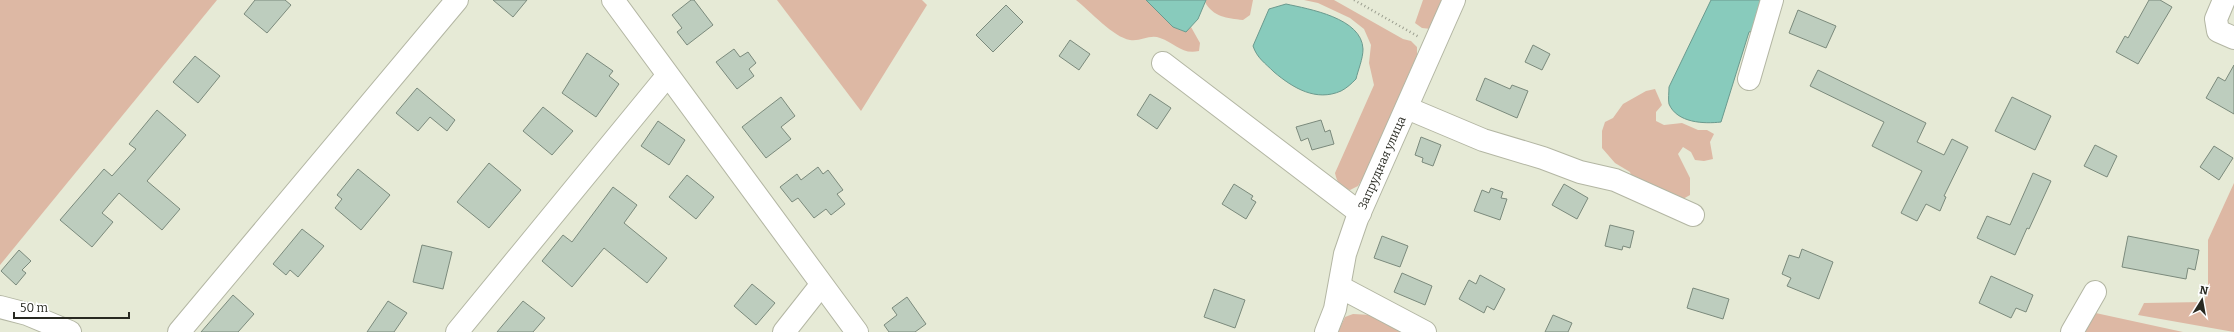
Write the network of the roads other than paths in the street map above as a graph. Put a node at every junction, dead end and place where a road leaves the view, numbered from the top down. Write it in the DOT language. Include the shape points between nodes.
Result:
graph roads {
  1 [pos="457,0"];
  2 [pos="613,0"];
  3 [pos="1454,0"];
  4 [pos="1772,0"];
  5 [pos="2224,0"];
  6 [pos="2234,38"];
  7 [pos="1163,63"];
  8 [pos="667,76"];
  9 [pos="1749,79"];
  10 [pos="1407,108"];
  11 [pos="1360,213"];
  12 [pos="1693,215"];
  13 [pos="821,285"];
  14 [pos="1340,287"];
  15 [pos="2095,292"];
  16 [pos="0,307"];
  17 [pos="70,332"];
  18 [pos="179,332"];
  19 [pos="457,332"];
  20 [pos="784,332"];
  21 [pos="857,332"];
  22 [pos="1326,332"];
  23 [pos="1426,332"];
  24 [pos="2072,332"];
  1 -- 18 [label="street"];
  2 -- 8 [label="street"];
  3 -- 10 [label="street, Запрудная улица"];
  4 -- 9 [label="street"];
  5 -- 6 [label="street" via="2216,19 2218,31"];
  7 -- 11 [label="street"];
  8 -- 13 [label="street"];
  8 -- 19 [label="street"];
  10 -- 11 [label="street, Запрудная улица"];
  10 -- 12 [label="street" via="1483,140 1580,172 1615,180"];
  11 -- 14 [label="street, Запрудная улица" via="1345,254"];
  13 -- 20 [label="street"];
  13 -- 21 [label="street"];
  14 -- 22 [label="street, Запрудная улица"];
  14 -- 23 [label="street"];
  15 -- 24 [label="street"];
  16 -- 17 [label="street" via="27,314"];
}
